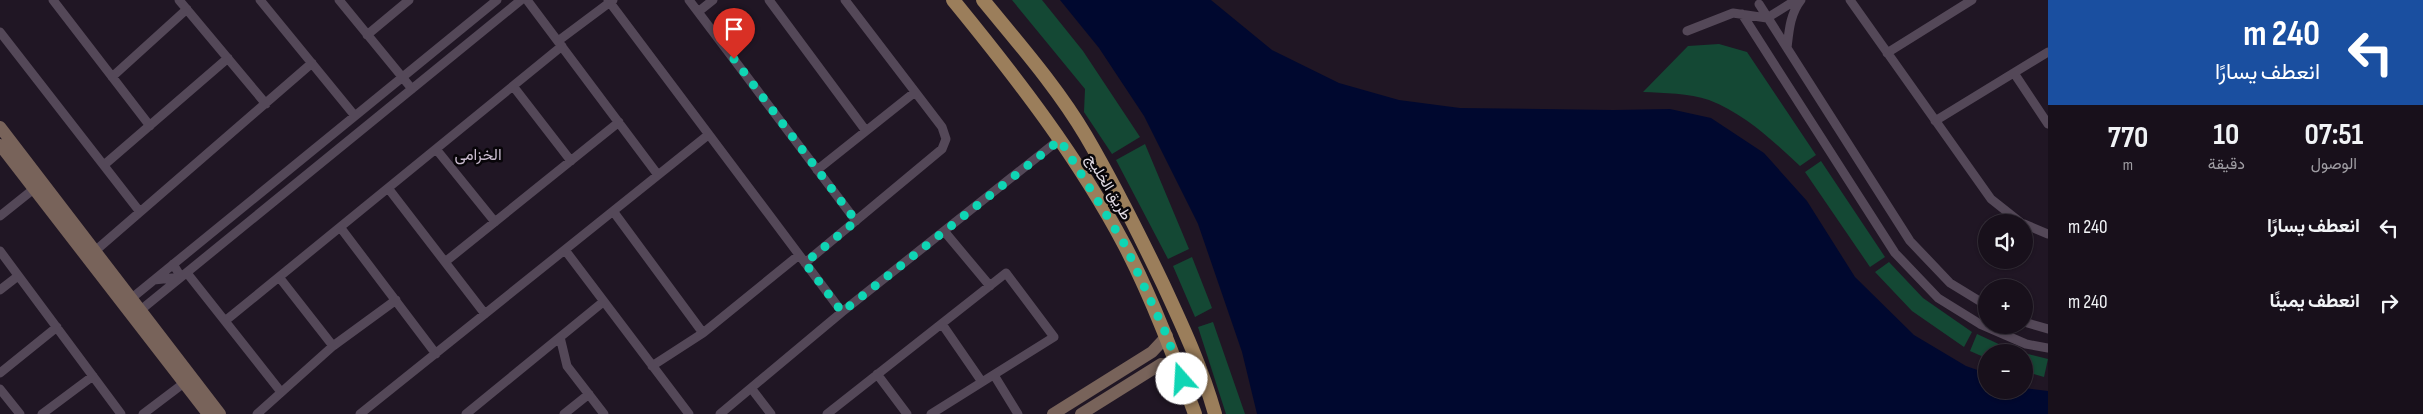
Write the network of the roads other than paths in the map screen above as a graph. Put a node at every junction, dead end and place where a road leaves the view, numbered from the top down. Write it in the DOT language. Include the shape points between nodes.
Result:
graph roads {
  1 [pos="53,0"];
  2 [pos="179,0"];
  3 [pos="260,0"];
  4 [pos="339,0"];
  5 [pos="409,0"];
  6 [pos="497,0"];
  7 [pos="521,0"];
  8 [pos="528,0"];
  9 [pos="689,0"];
  10 [pos="713,0"];
  11 [pos="769,0"];
  12 [pos="845,0"];
  13 [pos="953,0"];
  14 [pos="983,0"];
  15 [pos="1796,0"];
  16 [pos="1801,0"];
  17 [pos="1850,0"];
  18 [pos="1972,0"];
  19 [pos="610,1"];
  20 [pos="1762,2"];
  21 [pos="187,9"];
  22 [pos="698,12"];
  23 [pos="1742,14"];
  24 [pos="1767,18"];
  25 [pos="1688,31"];
  26 [pos="0,32"];
  27 [pos="368,35"];
  28 [pos="560,43"];
  29 [pos="1787,48"];
  30 [pos="2048,52"];
  31 [pos="1887,53"];
  32 [pos="228,58"];
  33 [pos="312,63"];
  34 [pos="2014,73"];
  35 [pos="112,77"];
  36 [pos="402,78"];
  37 [pos="513,86"];
  38 [pos="412,89"];
  39 [pos="915,92"];
  40 [pos="266,104"];
  41 [pos="2044,109"];
  42 [pos="355,116"];
  43 [pos="1935,121"];
  44 [pos="619,122"];
  45 [pos="2048,124"];
  46 [pos="150,126"];
  47 [pos="0,127"];
  48 [pos="866,131"];
  49 [pos="708,135"];
  50 [pos="1060,140"];
  51 [pos="0,145"];
  52 [pos="436,149"];
  53 [pos="338,150"];
  54 [pos="311,152"];
  55 [pos="571,161"];
  56 [pos="104,165"];
  57 [pos="817,170"];
  58 [pos="658,175"];
  59 [pos="35,188"];
  60 [pos="388,188"];
  61 [pos="613,211"];
  62 [pos="140,212"];
  63 [pos="2010,214"];
  64 [pos="0,216"];
  65 [pos="856,221"];
  66 [pos="495,222"];
  67 [pos="340,227"];
  68 [pos="2033,228"];
  69 [pos="944,231"];
  70 [pos="2048,234"];
  71 [pos="564,250"];
  72 [pos="0,251"];
  73 [pos="96,251"];
  74 [pos="802,259"];
  75 [pos="445,262"];
  76 [pos="173,264"];
  77 [pos="187,273"];
  78 [pos="18,276"];
  79 [pos="279,276"];
  80 [pos="154,280"];
  81 [pos="990,286"];
  82 [pos="0,290"];
  83 [pos="396,300"];
  84 [pos="1978,300"];
  85 [pos="128,301"];
  86 [pos="603,302"];
  87 [pos="842,312"];
  88 [pos="137,314"];
  89 [pos="485,314"];
  90 [pos="225,321"];
  91 [pos="942,324"];
  92 [pos="2033,325"];
  93 [pos="57,327"];
  94 [pos="2048,329"];
  95 [pos="703,333"];
  96 [pos="1167,336"];
  97 [pos="560,337"];
  98 [pos="333,346"];
  99 [pos="2048,348"];
  100 [pos="436,354"];
  101 [pos="652,366"];
  102 [pos="1179,369"];
  103 [pos="0,373"];
  104 [pos="877,374"];
  105 [pos="994,375"];
  106 [pos="93,376"];
  107 [pos="982,382"];
  108 [pos="184,383"];
  109 [pos="751,388"];
  110 [pos="0,389"];
  111 [pos="281,392"];
  112 [pos="589,394"];
  113 [pos="1097,409"];
  114 [pos="20,414"];
  115 [pos="42,414"];
  116 [pos="121,414"];
  117 [pos="143,414"];
  118 [pos="208,414"];
  119 [pos="220,414"];
  120 [pos="257,414"];
  121 [pos="360,414"];
  122 [pos="466,414"];
  123 [pos="564,414"];
  124 [pos="604,414"];
  125 [pos="688,414"];
  126 [pos="720,414"];
  127 [pos="771,414"];
  128 [pos="827,414"];
  129 [pos="907,414"];
  130 [pos="931,414"];
  131 [pos="1018,414"];
  132 [pos="1053,414"];
  133 [pos="1081,414"];
  134 [pos="1195,414"];
  135 [pos="1215,414"];
  1 -- 35 [label="street"];
  2 -- 21 [label="street"];
  3 -- 33 [label="street"];
  4 -- 27 [label="street"];
  5 -- 27 [label="street"];
  6 -- 36 [label="street"];
  7 -- 38 [label="street"];
  8 -- 28 [label="street"];
  9 -- 22 [label="street"];
  10 -- 22 [label="street"];
  11 -- 48 [label="street"];
  12 -- 39 [label="street"];
  13 -- 50 [label="main road, طريق الخليج" via="1017,78"];
  14 -- 135 [label="main road, طريق الخليج" via="1034,62 1086,135 1145,245 1186,332"];
  15 -- 24 [label="street"];
  16 -- 29 [label="street" via="1791,20"];
  17 -- 31 [label="street"];
  18 -- 31 [label="street"];
  19 -- 28 [label="street"];
  19 -- 49 [label="street"];
  20 -- 23 [label="street"];
  20 -- 24 [label="street"];
  21 -- 32 [label="street"];
  21 -- 35 [label="street"];
  22 -- 57 [label="street"];
  23 -- 24 [label="street"];
  23 -- 25 [label="street" via="1733,13"];
  23 -- 99 [label="street" via="1895,253 1938,298 1980,324 2026,344"];
  24 -- 29 [label="street"];
  26 -- 56 [label="street"];
  27 -- 36 [label="street"];
  28 -- 37 [label="street"];
  28 -- 44 [label="street"];
  29 -- 84 [label="street" via="1910,241 1950,283"];
  30 -- 34 [label="street"];
  31 -- 43 [label="street"];
  32 -- 40 [label="street"];
  32 -- 46 [label="street"];
  33 -- 40 [label="street"];
  33 -- 42 [label="street"];
  34 -- 41 [label="street"];
  34 -- 43 [label="street"];
  35 -- 46 [label="street"];
  36 -- 38 [label="street"];
  36 -- 42 [label="street"];
  37 -- 52 [label="street"];
  37 -- 55 [label="street"];
  38 -- 53 [label="street"];
  39 -- 48 [label="street"];
  39 -- 65 [label="street" via="942,127 946,139 942,149"];
  40 -- 62 [label="street"];
  41 -- 45 [label="street"];
  42 -- 54 [label="street"];
  43 -- 63 [label="street" via="1991,199"];
  44 -- 55 [label="street"];
  44 -- 58 [label="street"];
  46 -- 56 [label="street"];
  47 -- 73 [label="street"];
  48 -- 57 [label="street"];
  49 -- 58 [label="street"];
  49 -- 74 [label="street"];
  50 -- 69 [label="street"];
  50 -- 96 [label="main road, طريق الخليج" via="1125,245"];
  51 -- 59 [label="street"];
  52 -- 60 [label="street"];
  52 -- 66 [label="street"];
  53 -- 54 [label="street"];
  53 -- 77 [label="street"];
  54 -- 76 [label="street"];
  55 -- 66 [label="street"];
  56 -- 62 [label="street"];
  57 -- 65 [label="street"];
  58 -- 61 [label="street"];
  59 -- 64 [label="street"];
  59 -- 85 [label="street"];
  60 -- 67 [label="street"];
  60 -- 75 [label="street"];
  61 -- 71 [label="street"];
  61 -- 95 [label="street"];
  62 -- 73 [label="street"];
  65 -- 74 [label="street"];
  66 -- 75 [label="street"];
  67 -- 79 [label="street"];
  67 -- 83 [label="street"];
  68 -- 70 [label="street"];
  69 -- 81 [label="street"];
  69 -- 87 [label="street"];
  71 -- 86 [label="street"];
  71 -- 89 [label="street"];
  72 -- 78 [label="street"];
  73 -- 85 [label="street"];
  74 -- 87 [label="street"];
  74 -- 95 [label="street"];
  75 -- 89 [label="street"];
  76 -- 80 [label="street"];
  76 -- 80 [label="street" via="181,277"];
  77 -- 88 [label="street"];
  77 -- 90 [label="street"];
  78 -- 82 [label="street"];
  78 -- 93 [label="street"];
  79 -- 90 [label="street"];
  79 -- 98 [label="street"];
  80 -- 85 [label="street"];
  81 -- 91 [label="street"];
  81 -- 105 [label="street" via="1006,273 1054,337"];
  83 -- 98 [label="street"];
  83 -- 100 [label="street"];
  85 -- 88 [label="street"];
  86 -- 97 [label="street"];
  86 -- 101 [label="street"];
  87 -- 109 [label="street"];
  88 -- 108 [label="street"];
  88 -- 119 [label="street"];
  89 -- 100 [label="street"];
  90 -- 111 [label="street"];
  91 -- 104 [label="street"];
  91 -- 107 [label="street"];
  92 -- 94 [label="street"];
  93 -- 103 [label="street"];
  93 -- 106 [label="street"];
  95 -- 101 [label="street"];
  96 -- 102 [label="main road, طريق الخليج"];
  96 -- 132 [label="street" via="1152,352"];
  97 -- 112 [label="street" via="568,366"];
  97 -- 122 [label="street"];
  98 -- 111 [label="street"];
  100 -- 121 [label="street"];
  101 -- 125 [label="street"];
  102 -- 113 [label="street" via="1161,364"];
  102 -- 134 [label="main road, طريق الخليج"];
  104 -- 128 [label="street"];
  104 -- 129 [label="street"];
  105 -- 107 [label="street"];
  105 -- 131 [label="street"];
  106 -- 115 [label="street"];
  106 -- 116 [label="street"];
  107 -- 130 [label="street"];
  108 -- 117 [label="street"];
  108 -- 118 [label="street"];
  109 -- 126 [label="street"];
  109 -- 127 [label="street"];
  110 -- 114 [label="street"];
  111 -- 120 [label="street"];
  112 -- 123 [label="street"];
  112 -- 124 [label="street"];
  113 -- 133 [label="street"];
}
